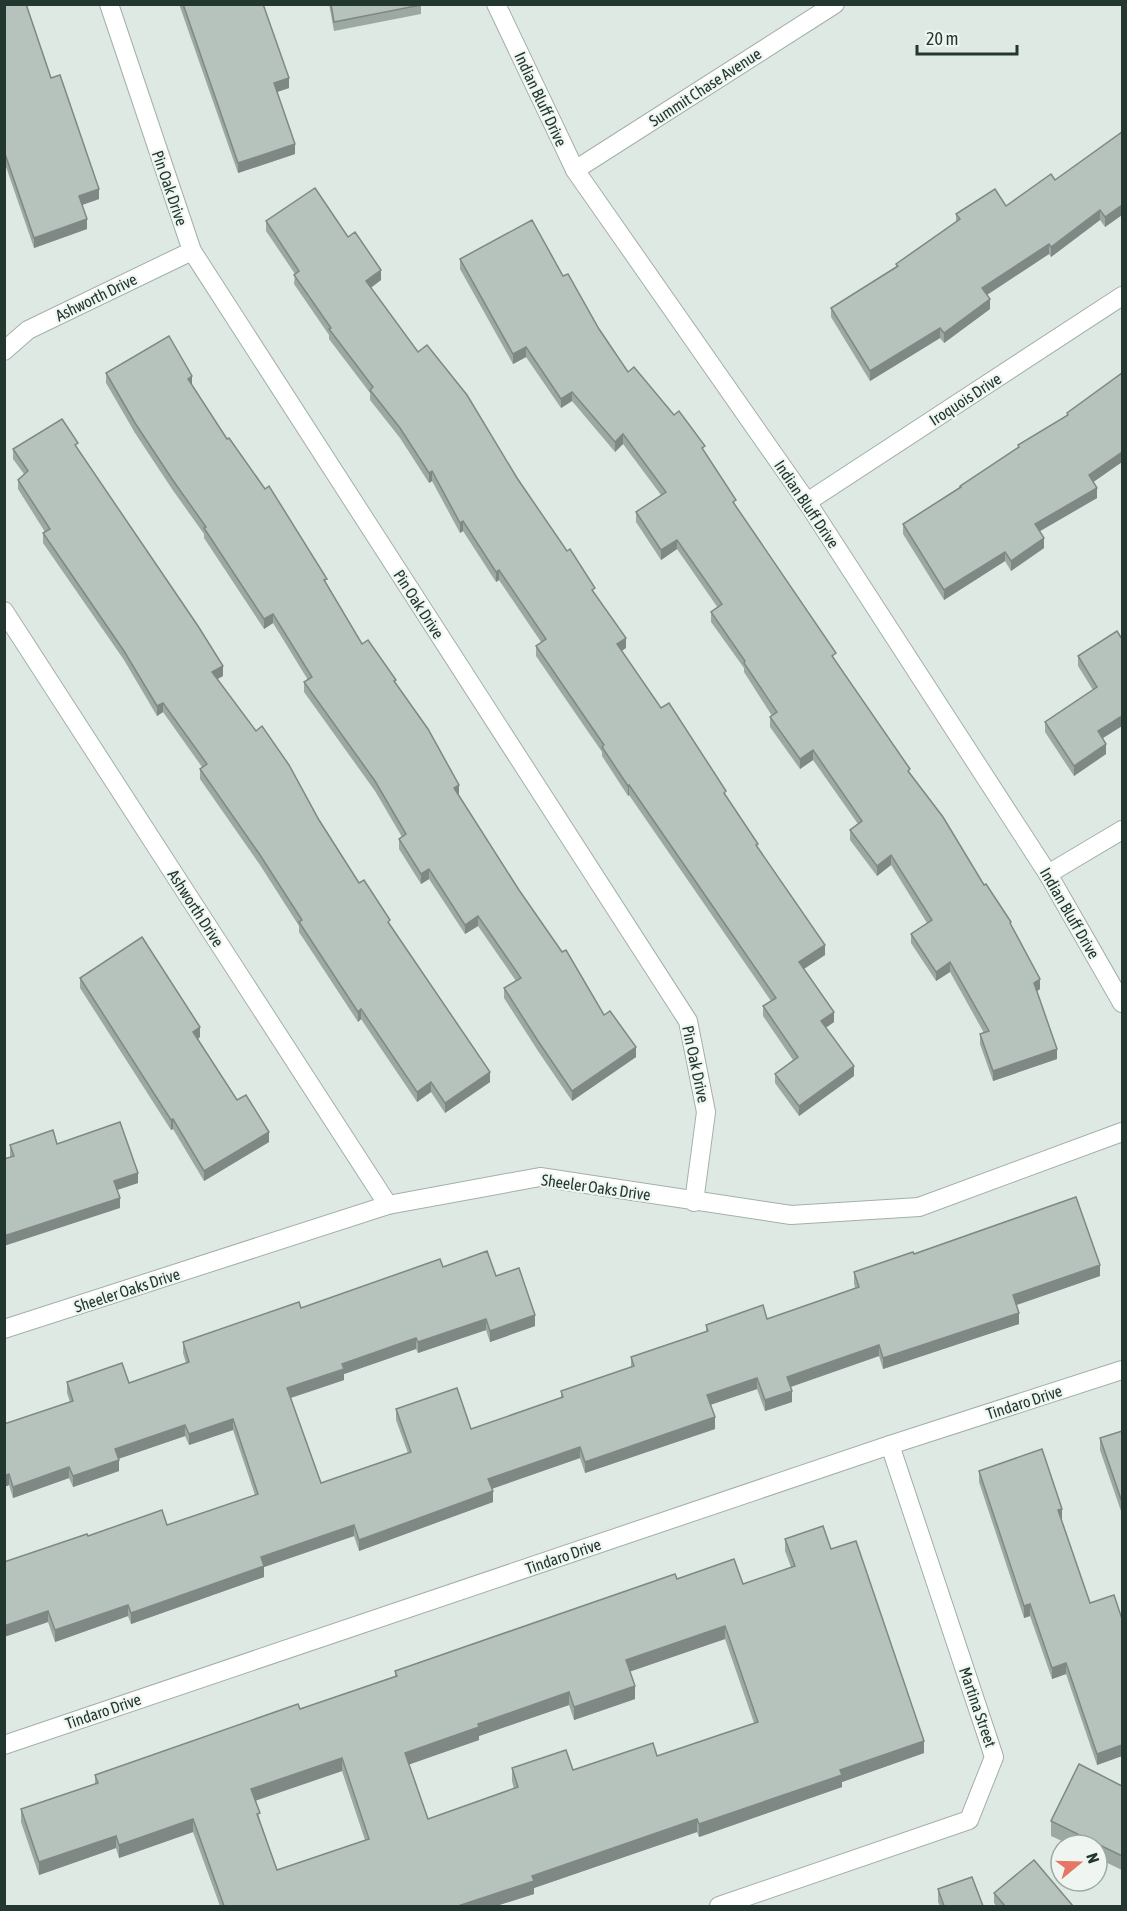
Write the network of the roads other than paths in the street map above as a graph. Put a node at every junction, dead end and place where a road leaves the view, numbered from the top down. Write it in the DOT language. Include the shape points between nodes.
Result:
graph roads {
  1 [pos="109,4"];
  2 [pos="496,4"];
  3 [pos="835,4"];
  4 [pos="575,170"];
  5 [pos="192,251"];
  6 [pos="1122,296"];
  7 [pos="4,351"];
  8 [pos="807,502"];
  9 [pos="4,611"];
  10 [pos="1122,830"];
  11 [pos="1048,873"];
  12 [pos="1122,1003"];
  13 [pos="1122,1132"];
  14 [pos="694,1202"];
  15 [pos="387,1205"];
  16 [pos="4,1329"];
  17 [pos="1122,1370"];
  18 [pos="890,1445"];
  19 [pos="4,1745"];
  20 [pos="719,1906"];
  1 -- 5 [label="street, Pin Oak Drive"];
  2 -- 4 [label="street, Indian Bluff Drive"];
  3 -- 4 [label="street, Summit Chase Avenue"];
  4 -- 8 [label="street, Indian Bluff Drive"];
  5 -- 7 [label="street, Ashworth Drive" via="28,330"];
  5 -- 14 [label="street, Pin Oak Drive" via="688,1021 706,1112"];
  6 -- 8 [label="street, Iroquois Drive"];
  8 -- 11 [label="street, Indian Bluff Drive"];
  9 -- 15 [label="street, Ashworth Drive"];
  10 -- 11 [label="street"];
  11 -- 12 [label="street, Indian Bluff Drive"];
  13 -- 14 [label="street, Sheeler Oaks Drive" via="919,1207 791,1215"];
  14 -- 15 [label="street, Sheeler Oaks Drive" via="540,1178"];
  15 -- 16 [label="street, Sheeler Oaks Drive"];
  17 -- 18 [label="street, Tindaro Drive"];
  18 -- 19 [label="street, Tindaro Drive"];
  18 -- 20 [label="street, Martina Street" via="994,1757 969,1820"];
}
